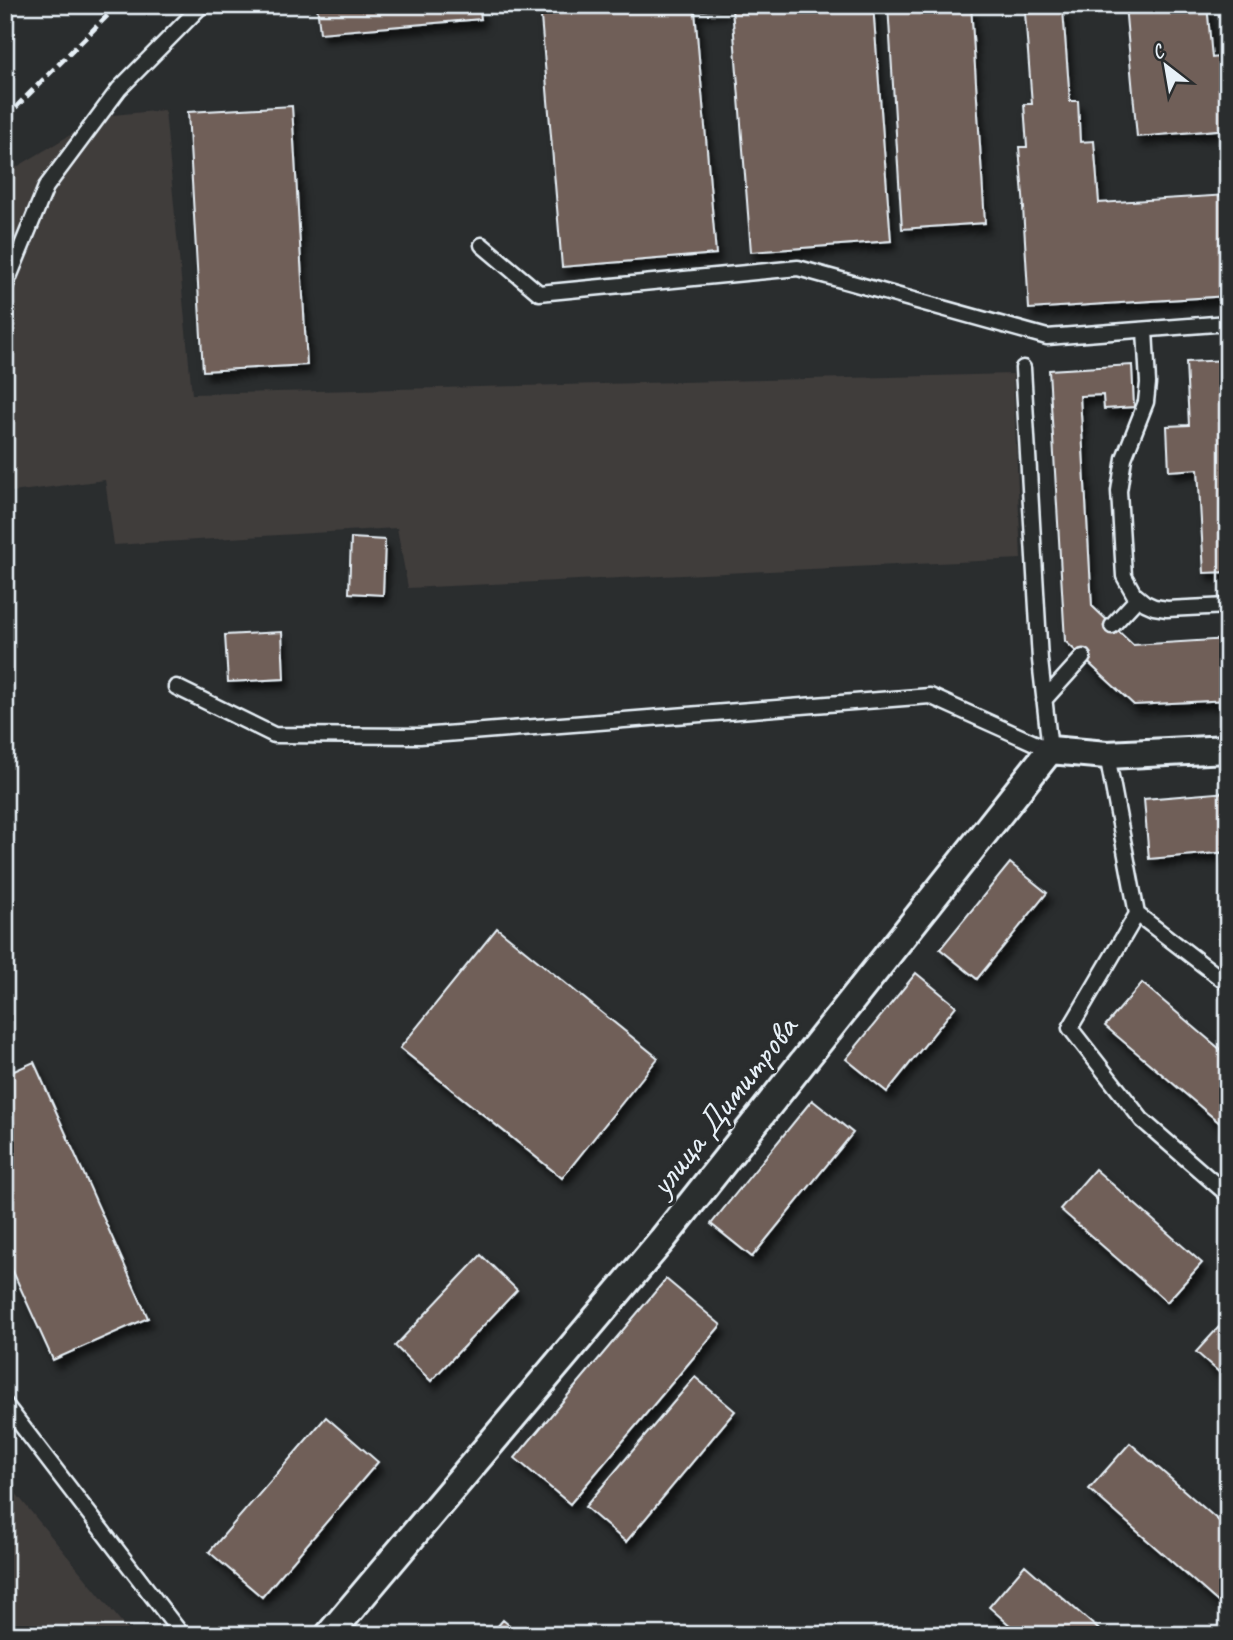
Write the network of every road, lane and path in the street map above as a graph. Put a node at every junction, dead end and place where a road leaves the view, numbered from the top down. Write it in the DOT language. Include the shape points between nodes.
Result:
graph roads {
  1 [pos="202,5"];
  2 [pos="482,245"];
  3 [pos="5,287"];
  4 [pos="1228,323"];
  5 [pos="1144,330"];
  6 [pos="1023,368"];
  7 [pos="1138,598"];
  8 [pos="1228,606"];
  9 [pos="1112,626"];
  10 [pos="1083,657"];
  11 [pos="176,687"];
  12 [pos="1044,699"];
  13 [pos="1228,749"];
  14 [pos="1050,750"];
  15 [pos="1107,755"];
  16 [pos="1137,914"];
  17 [pos="1228,984"];
  18 [pos="1228,1195"];
  19 [pos="5,1404"];
  20 [pos="182,1635"];
  21 [pos="329,1635"];
  1 -- 3 [label="lane" via="119,89 47,187"];
  2 -- 5 [label="lane" via="539,293 799,268 1048,337"];
  4 -- 5 [label="lane"];
  5 -- 7 [label="lane" via="1146,402 1127,450 1119,491 1124,576"];
  6 -- 12 [label="lane"];
  7 -- 8 [label="lane" via="1167,609"];
  7 -- 9 [label="lane"];
  10 -- 12 [label="lane"];
  11 -- 14 [label="lane" via="274,735 420,736 930,696"];
  12 -- 14 [label="lane"];
  13 -- 15 [label="street"];
  14 -- 15 [label="street"];
  14 -- 21 [label="street, улица Димитрова" via="662,1240"];
  15 -- 16 [label="lane"];
  16 -- 17 [label="lane"];
  16 -- 18 [label="lane" via="1070,1028 1142,1120"];
  19 -- 20 [label="lane"];
}
